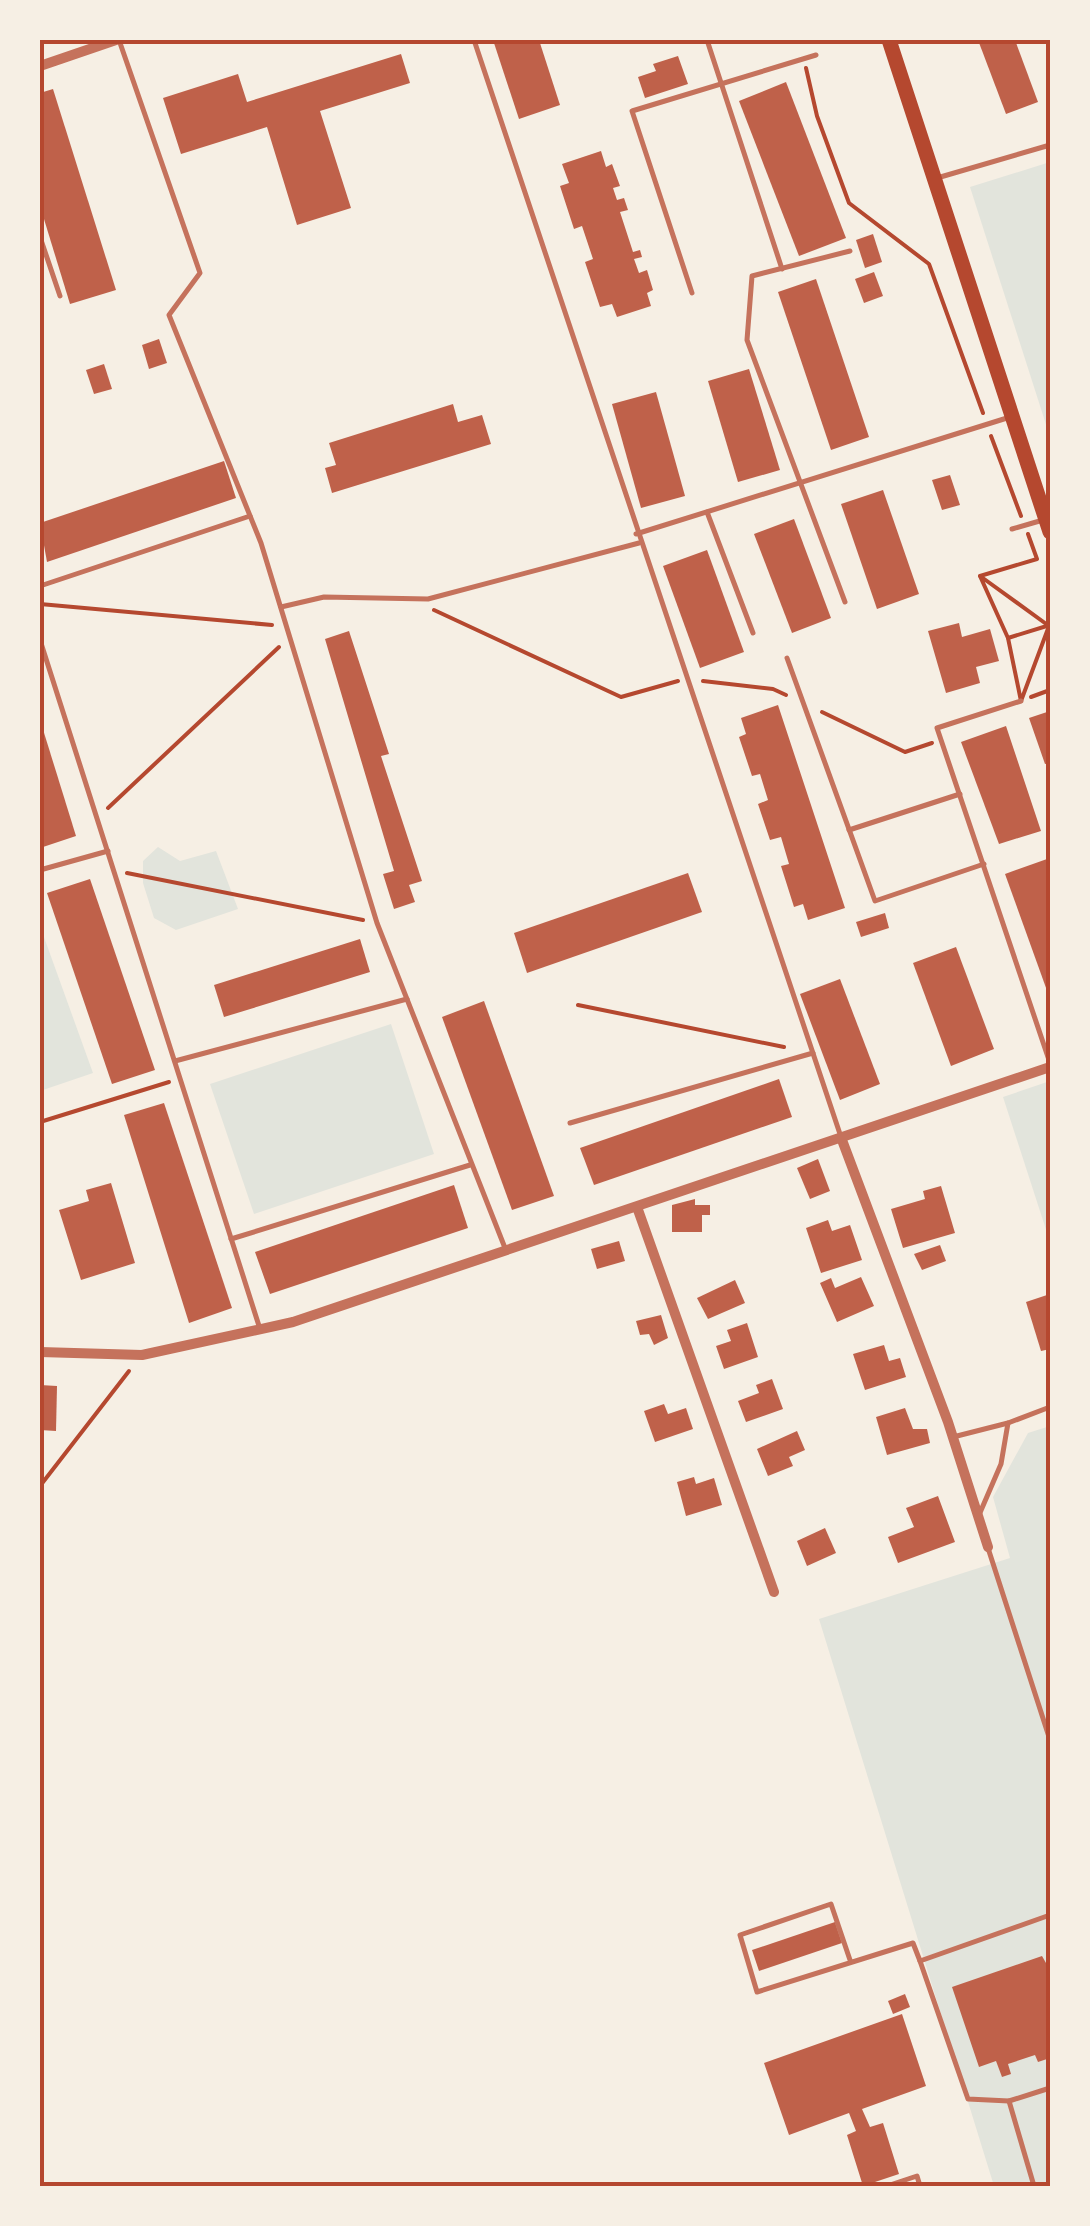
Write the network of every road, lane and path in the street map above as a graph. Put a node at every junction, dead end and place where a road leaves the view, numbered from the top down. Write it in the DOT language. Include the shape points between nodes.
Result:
graph roads {
  1 [pos="117,40"];
  2 [pos="474,40"];
  3 [pos="707,40"];
  4 [pos="889,40"];
  5 [pos="103,42"];
  6 [pos="816,55"];
  7 [pos="804,58"];
  8 [pos="40,66"];
  9 [pos="722,84"];
  10 [pos="1050,145"];
  11 [pos="934,178"];
  12 [pos="40,236"];
  13 [pos="850,251"];
  14 [pos="782,268"];
  15 [pos="692,293"];
  16 [pos="60,296"];
  17 [pos="1015,415"];
  18 [pos="987,424"];
  19 [pos="802,482"];
  20 [pos="707,512"];
  21 [pos="250,516"];
  22 [pos="1048,526"];
  23 [pos="1012,530"];
  24 [pos="636,534"];
  25 [pos="639,544"];
  26 [pos="980,576"];
  27 [pos="40,586"];
  28 [pos="408,598"];
  29 [pos="845,602"];
  30 [pos="40,604"];
  31 [pos="281,607"];
  32 [pos="1049,625"];
  33 [pos="286,626"];
  34 [pos="753,633"];
  35 [pos="290,637"];
  36 [pos="1008,638"];
  37 [pos="40,640"];
  38 [pos="788,658"];
  39 [pos="685,679"];
  40 [pos="1050,690"];
  41 [pos="1020,700"];
  42 [pos="803,703"];
  43 [pos="941,740"];
  44 [pos="960,794"];
  45 [pos="97,818"];
  46 [pos="849,830"];
  47 [pos="108,851"];
  48 [pos="984,864"];
  49 [pos="40,870"];
  50 [pos="114,870"];
  51 [pos="377,923"];
  52 [pos="407,999"];
  53 [pos="578,1005"];
  54 [pos="813,1053"];
  55 [pos="175,1061"];
  56 [pos="1050,1065"];
  57 [pos="180,1079"];
  58 [pos="40,1122"];
  59 [pos="570,1124"];
  60 [pos="842,1140"];
  61 [pos="470,1165"];
  62 [pos="637,1208"];
  63 [pos="231,1238"];
  64 [pos="506,1251"];
  65 [pos="260,1329"];
  66 [pos="40,1352"];
  67 [pos="142,1355"];
  68 [pos="1050,1406"];
  69 [pos="1008,1422"];
  70 [pos="953,1437"];
  71 [pos="40,1486"];
  72 [pos="978,1517"];
  73 [pos="988,1546"];
  74 [pos="774,1592"];
  75 [pos="1050,1740"];
  76 [pos="1050,1915"];
  77 [pos="850,1960"];
  78 [pos="920,1961"];
  79 [pos="1050,2088"];
  80 [pos="1009,2102"];
  81 [pos="887,2186"];
  82 [pos="920,2186"];
  83 [pos="1034,2186"];
  1 -- 5 [label="street"];
  1 -- 21 [label="lane" via="200,273 169,315"];
  2 -- 24 [label="lane"];
  3 -- 9 [label="lane"];
  4 -- 11 [label="main road"];
  5 -- 8 [label="street"];
  6 -- 7 [label="lane"];
  7 -- 9 [label="lane"];
  7 -- 18 [label="path" via="849,203 929,264"];
  9 -- 14 [label="lane"];
  9 -- 15 [label="lane" via="632,111"];
  10 -- 11 [label="lane"];
  11 -- 17 [label="main road"];
  12 -- 16 [label="lane"];
  13 -- 14 [label="lane"];
  14 -- 19 [label="lane" via="752,276 747,340"];
  17 -- 18 [label="lane"];
  17 -- 22 [label="main road"];
  18 -- 19 [label="lane"];
  18 -- 26 [label="path" via="1037,559"];
  19 -- 20 [label="lane"];
  19 -- 29 [label="lane"];
  20 -- 24 [label="lane"];
  20 -- 34 [label="lane"];
  21 -- 27 [label="lane"];
  21 -- 31 [label="lane"];
  22 -- 23 [label="lane"];
  24 -- 25 [label="lane"];
  25 -- 28 [label="lane"];
  25 -- 39 [label="lane"];
  26 -- 32 [label="path"];
  26 -- 36 [label="path"];
  28 -- 31 [label="lane" via="324,597"];
  28 -- 39 [label="path" via="621,697"];
  30 -- 33 [label="path"];
  31 -- 33 [label="lane"];
  32 -- 36 [label="path"];
  32 -- 41 [label="path"];
  33 -- 35 [label="lane"];
  35 -- 45 [label="path"];
  35 -- 51 [label="lane"];
  36 -- 41 [label="path"];
  37 -- 45 [label="lane"];
  38 -- 42 [label="lane"];
  39 -- 42 [label="path" via="773,688"];
  39 -- 54 [label="lane"];
  40 -- 41 [label="path"];
  41 -- 43 [label="lane" via="938,728"];
  42 -- 43 [label="path" via="905,752"];
  42 -- 46 [label="lane"];
  43 -- 44 [label="lane"];
  44 -- 46 [label="lane"];
  44 -- 48 [label="lane"];
  45 -- 47 [label="lane"];
  46 -- 48 [label="lane" via="875,901"];
  47 -- 49 [label="lane"];
  47 -- 50 [label="lane"];
  48 -- 56 [label="lane"];
  50 -- 51 [label="path"];
  50 -- 55 [label="lane"];
  51 -- 52 [label="lane"];
  52 -- 55 [label="lane"];
  52 -- 61 [label="lane"];
  53 -- 54 [label="path"];
  54 -- 59 [label="lane"];
  54 -- 60 [label="lane"];
  55 -- 57 [label="lane"];
  56 -- 60 [label="street"];
  57 -- 58 [label="path"];
  57 -- 63 [label="lane"];
  60 -- 62 [label="street"];
  60 -- 70 [label="street"];
  61 -- 63 [label="lane"];
  61 -- 64 [label="lane"];
  62 -- 64 [label="street"];
  62 -- 74 [label="street"];
  63 -- 65 [label="lane"];
  64 -- 65 [label="street"];
  65 -- 67 [label="street"];
  66 -- 67 [label="street"];
  67 -- 71 [label="path"];
  68 -- 69 [label="lane"];
  69 -- 70 [label="lane"];
  69 -- 72 [label="lane" via="1002,1464"];
  70 -- 72 [label="street"];
  72 -- 73 [label="street"];
  73 -- 75 [label="lane"];
  76 -- 78 [label="lane"];
  77 -- 77 [label="lane" via="757,1992 740,1936 830,1904"];
  77 -- 78 [label="lane" via="914,1943"];
  78 -- 80 [label="lane" via="968,2099"];
  79 -- 80 [label="lane"];
  80 -- 83 [label="lane"];
  81 -- 82 [label="lane" via="916,2176"];
}
